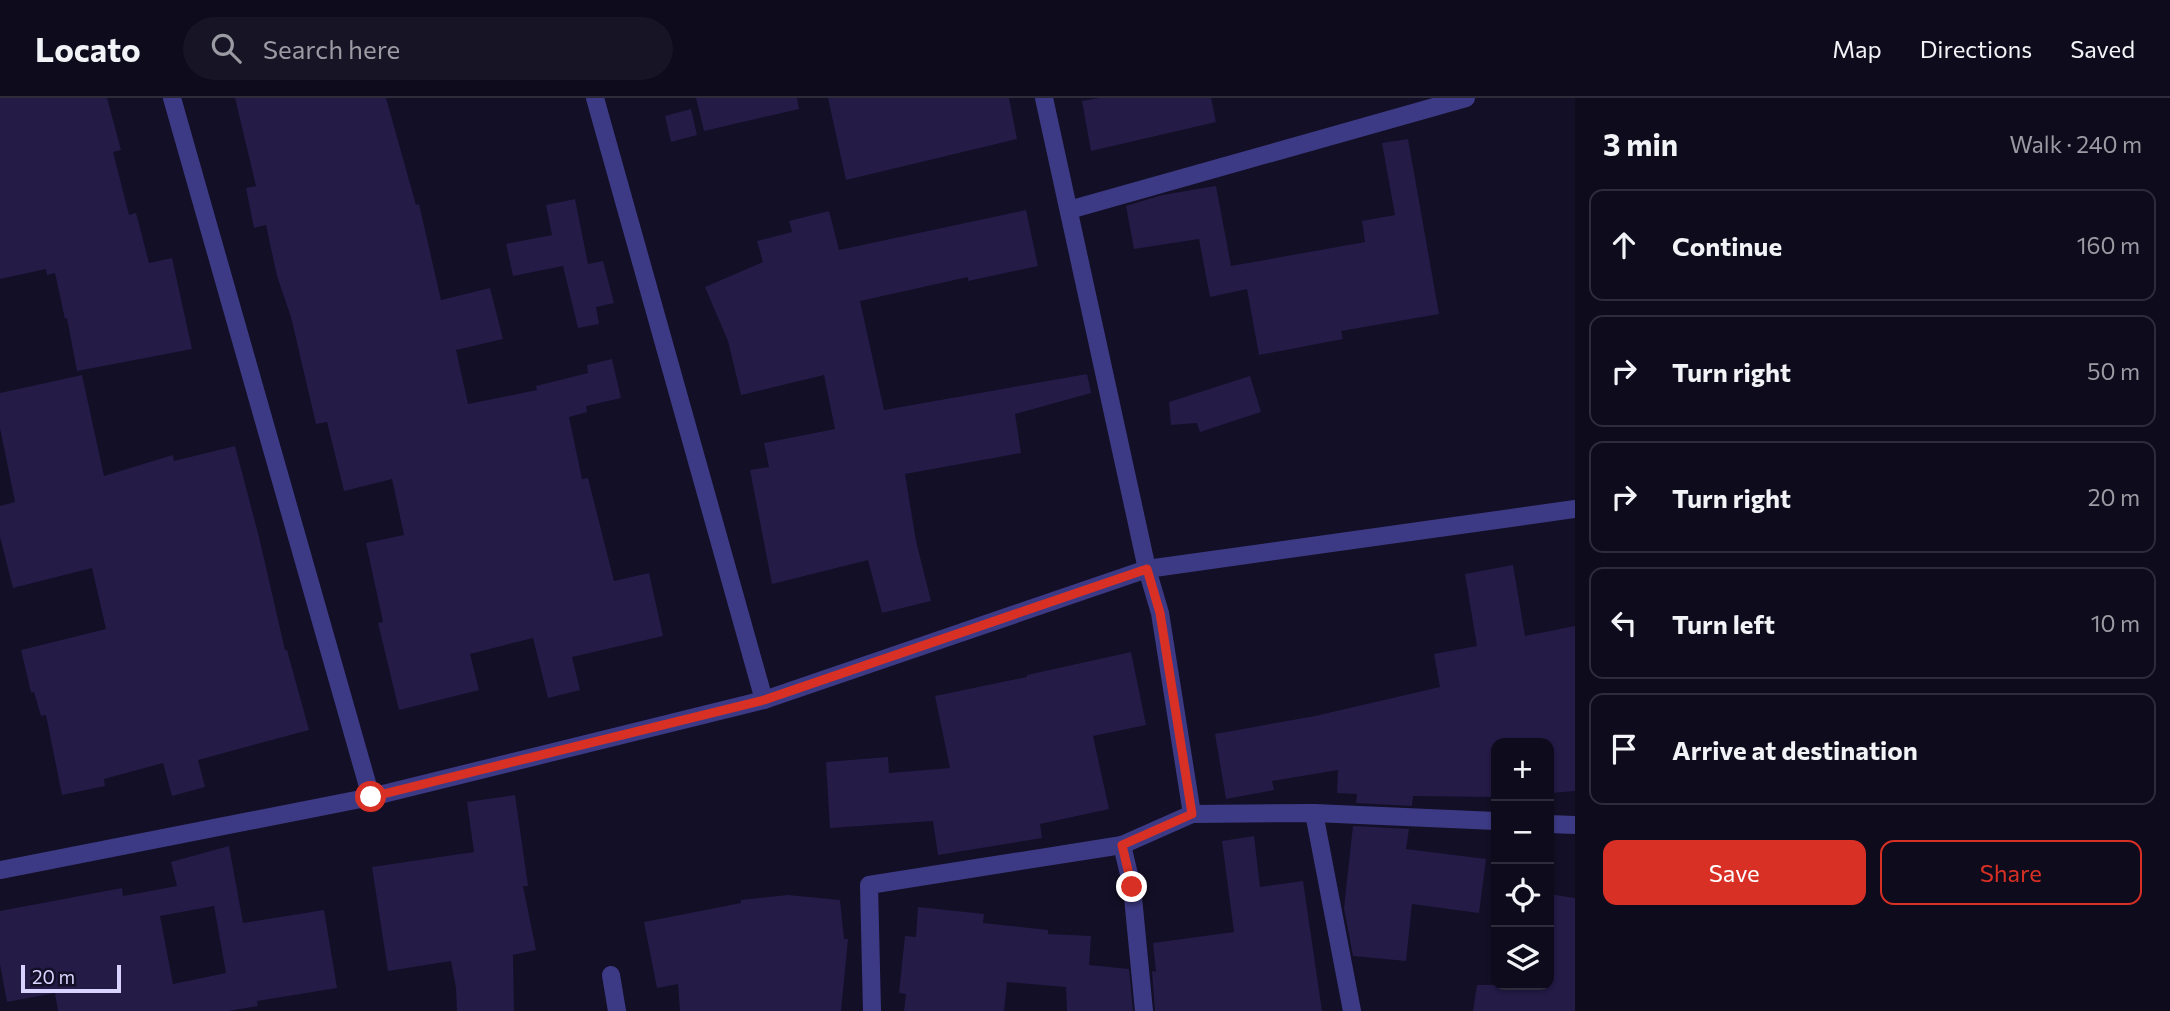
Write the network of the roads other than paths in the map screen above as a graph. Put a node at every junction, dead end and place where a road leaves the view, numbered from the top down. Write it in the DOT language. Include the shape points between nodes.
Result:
graph roads {
  1 [pos="172,98"];
  2 [pos="595,98"];
  3 [pos="1044,98"];
  4 [pos="1466,98"];
  5 [pos="1069,210"];
  6 [pos="1575,509"];
  7 [pos="1147,569"];
  8 [pos="764,700"];
  9 [pos="371,797"];
  10 [pos="1314,813"];
  11 [pos="1192,814"];
  12 [pos="1491,821"];
  13 [pos="1554,824"];
  14 [pos="1575,825"];
  15 [pos="1122,845"];
  16 [pos="0,868"];
  17 [pos="611,975"];
  18 [pos="617,1011"];
  19 [pos="872,1011"];
  20 [pos="1144,1011"];
  21 [pos="1352,1011"];
  1 -- 9 [label="street"];
  2 -- 8 [label="street"];
  3 -- 5 [label="street"];
  4 -- 5 [label="street"];
  5 -- 7 [label="street"];
  6 -- 7 [label="street"];
  7 -- 8 [label="street"];
  7 -- 11 [label="street" via="1160,613"];
  8 -- 9 [label="street"];
  9 -- 16 [label="street"];
  10 -- 11 [label="street"];
  10 -- 12 [label="street"];
  10 -- 21 [label="street"];
  11 -- 15 [label="street"];
  13 -- 14 [label="street"];
  15 -- 19 [label="street" via="869,885"];
  15 -- 20 [label="street" via="1132,887"];
  17 -- 18 [label="street"];
}
